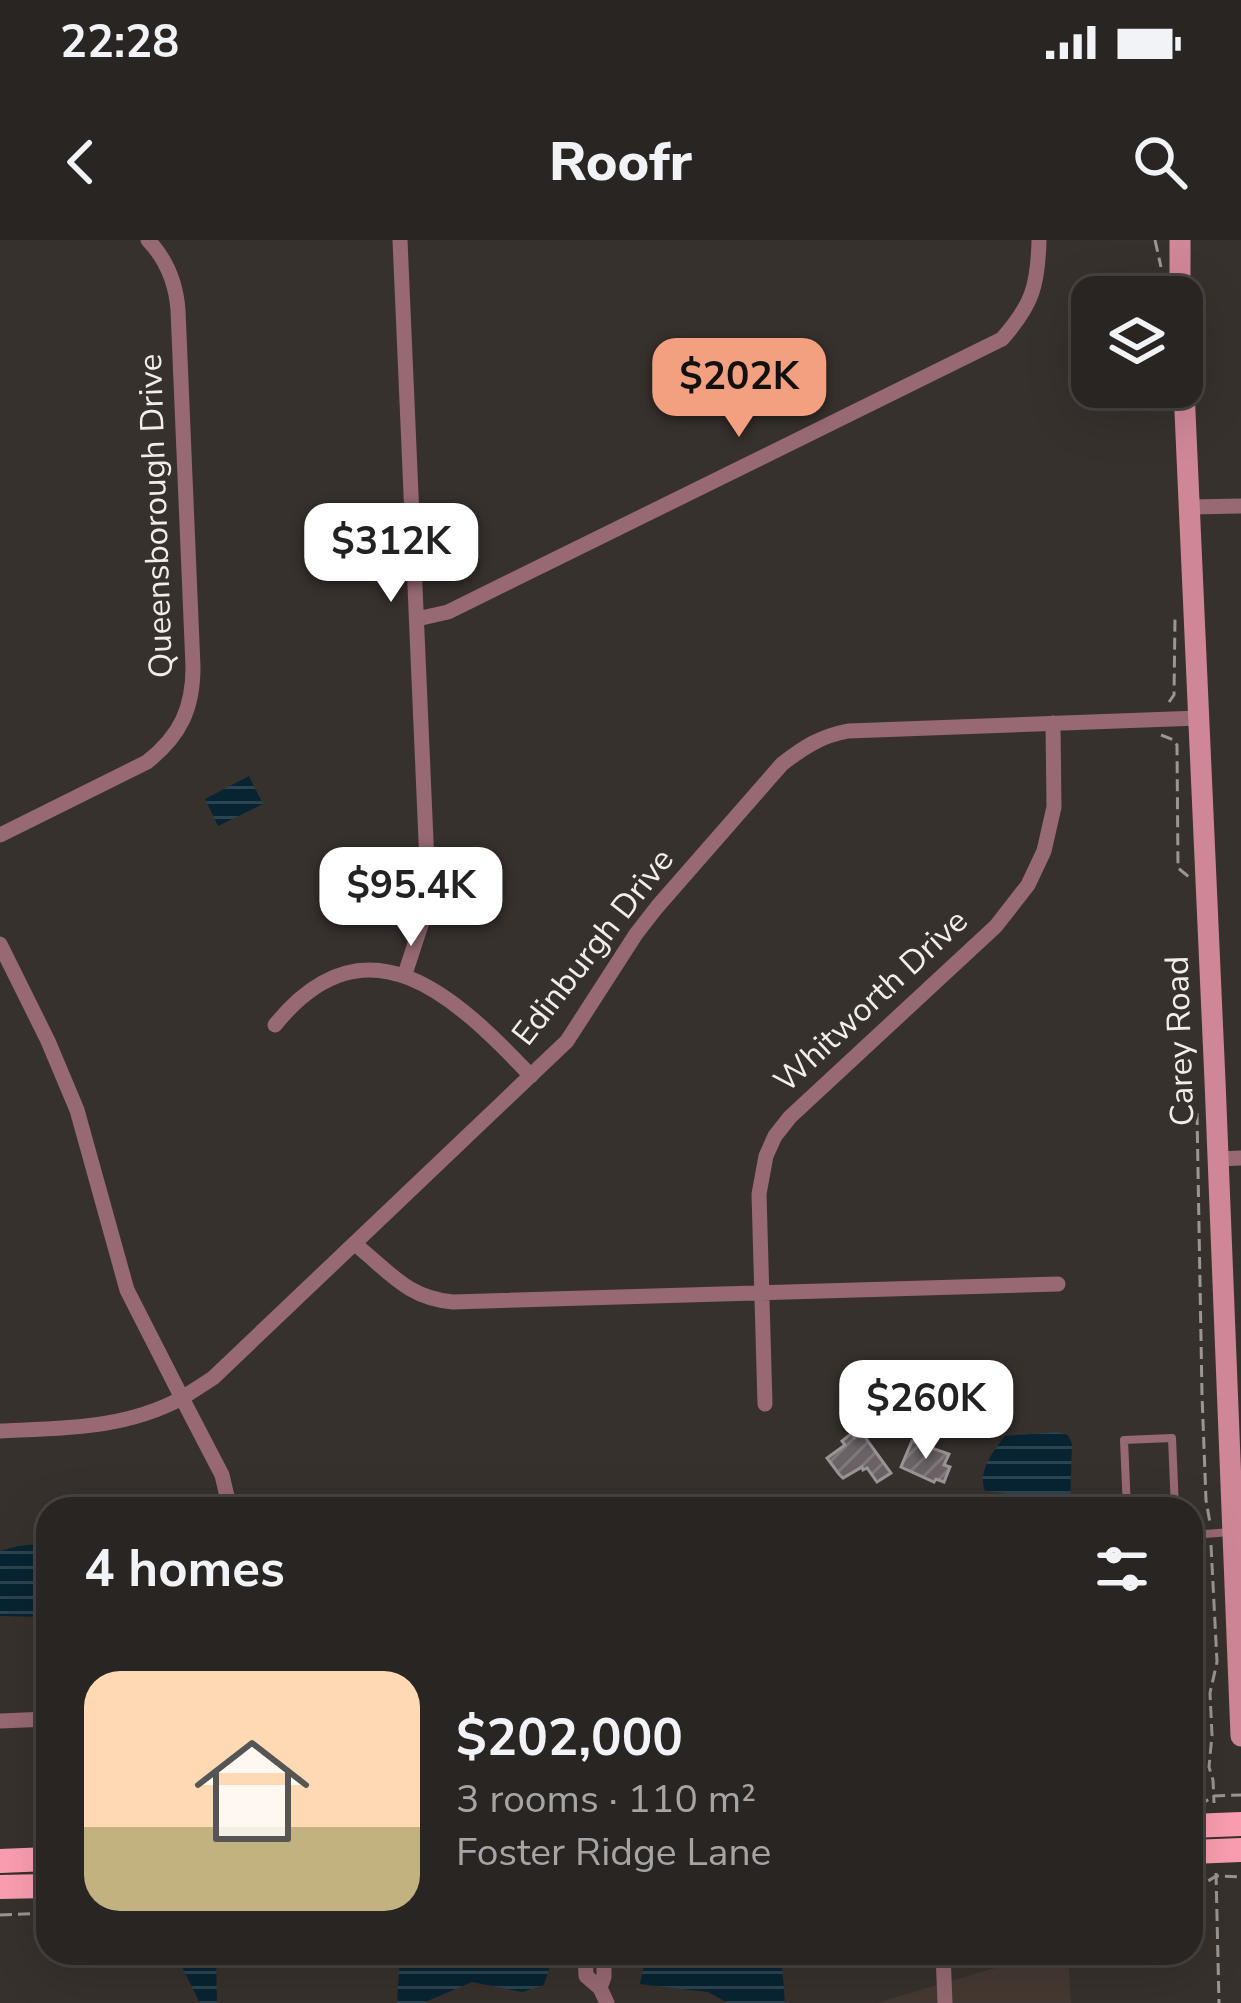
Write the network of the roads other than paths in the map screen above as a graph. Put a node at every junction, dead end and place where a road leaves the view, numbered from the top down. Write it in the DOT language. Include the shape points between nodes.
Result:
graph roads {
  1 [pos="148,240"];
  2 [pos="400,240"];
  3 [pos="1039,240"];
  4 [pos="1164,240"];
  5 [pos="1180,240"];
  6 [pos="1172,276"];
  7 [pos="1182,276"];
  8 [pos="1185,408"];
  9 [pos="1241,506"];
  10 [pos="1190,507"];
  11 [pos="417,619"];
  12 [pos="1199,718"];
  13 [pos="1053,723"];
  14 [pos="0,835"];
  15 [pos="0,944"];
  16 [pos="405,974"];
  17 [pos="274,1024"];
  18 [pos="530,1076"];
  19 [pos="1230,1158"];
  20 [pos="356,1245"];
  21 [pos="1058,1284"];
  22 [pos="761,1293"];
  23 [pos="182,1398"];
  24 [pos="765,1404"];
  25 [pos="0,1431"];
  26 [pos="227,1497"];
  27 [pos="1126,1497"];
  28 [pos="1174,1497"];
  29 [pos="1222,1532"];
  30 [pos="1203,1534"];
  31 [pos="36,1720"];
  32 [pos="0,1721"];
  33 [pos="1241,1736"];
  34 [pos="1241,1824"];
  35 [pos="1203,1826"];
  36 [pos="1241,1850"];
  37 [pos="1203,1852"];
  38 [pos="36,1860"];
  39 [pos="0,1861"];
  40 [pos="36,1886"];
  41 [pos="0,1887"];
  42 [pos="586,1965"];
  43 [pos="604,1965"];
  44 [pos="943,1965"];
  45 [pos="604,1996"];
  46 [pos="945,2003"];
  1 -- 14 [label="street, Queensborough Drive" via="166,264 178,310 193,668 188,711 147,762"];
  2 -- 11 [label="street"];
  3 -- 11 [label="street" via="1034,295 1002,339 448,612"];
  4 -- 6 [label="street"];
  5 -- 7 [label="street"];
  8 -- 10 [label="street, Carey Road"];
  9 -- 10 [label="street"];
  10 -- 12 [label="street, Carey Road"];
  11 -- 16 [label="street" via="428,887"];
  12 -- 13 [label="street, Edinburgh Drive"];
  12 -- 19 [label="street, Carey Road"];
  13 -- 18 [label="street, Edinburgh Drive" via="848,731 801,749 657,907 567,1041"];
  13 -- 22 [label="street, Whitworth Drive" via="1054,807 1028,885 996,926 775,1136 759,1194"];
  15 -- 23 [label="street" via="77,1110 127,1290"];
  16 -- 17 [label="street" via="331,978"];
  16 -- 18 [label="street" via="456,1004"];
  18 -- 20 [label="street, Edinburgh Drive"];
  19 -- 29 [label="street, Carey Road"];
  20 -- 22 [label="street" via="406,1289 437,1301"];
  20 -- 23 [label="street, Edinburgh Drive"];
  21 -- 22 [label="street"];
  22 -- 24 [label="street, Whitworth Drive"];
  23 -- 25 [label="street, Edinburgh Drive" via="116,1423"];
  23 -- 26 [label="street"];
  27 -- 28 [label="lane" via="1124,1440 1172,1438"];
  29 -- 30 [label="lane"];
  29 -- 33 [label="street, Carey Road"];
  31 -- 32 [label="street"];
  34 -- 35 [label="main road"];
  36 -- 37 [label="main road"];
  38 -- 39 [label="main road"];
  40 -- 41 [label="main road"];
  42 -- 45 [label="street"];
  43 -- 45 [label="street"];
  44 -- 46 [label="street"];
}
